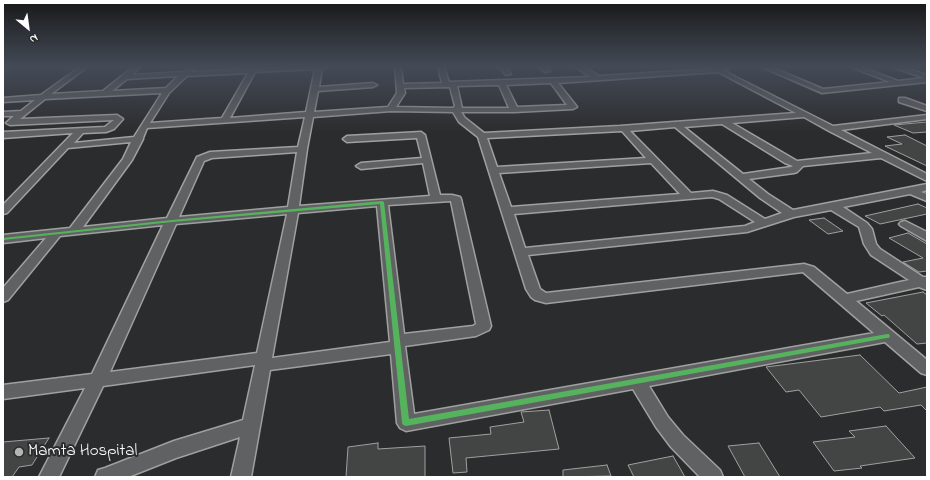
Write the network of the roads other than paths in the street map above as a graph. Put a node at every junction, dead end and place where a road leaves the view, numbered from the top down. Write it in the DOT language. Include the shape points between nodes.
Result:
graph roads {
  1 [pos="53,89"];
  2 [pos="110,89"];
  3 [pos="242,89"];
  4 [pos="315,89"];
  5 [pos="400,89"];
  6 [pos="451,89"];
  7 [pos="505,89"];
  8 [pos="559,89"];
  9 [pos="758,89"];
  10 [pos="759,89"];
  11 [pos="818,89"];
  12 [pos="838,89"];
  13 [pos="168,90"];
  14 [pos="104,94"];
  15 [pos="43,97"];
  16 [pos="3,100"];
  17 [pos="902,100"];
  18 [pos="391,109"];
  19 [pos="927,109"];
  20 [pos="455,110"];
  21 [pos="514,110"];
  22 [pos="23,113"];
  23 [pos="3,114"];
  24 [pos="310,114"];
  25 [pos="804,114"];
  26 [pos="927,117"];
  27 [pos="225,120"];
  28 [pos="723,121"];
  29 [pos="11,122"];
  30 [pos="677,125"];
  31 [pos="144,126"];
  32 [pos="835,128"];
  33 [pos="3,129"];
  34 [pos="624,129"];
  35 [pos="81,130"];
  36 [pos="3,135"];
  37 [pos="482,136"];
  38 [pos="138,139"];
  39 [pos="347,139"];
  40 [pos="66,146"];
  41 [pos="302,149"];
  42 [pos="883,155"];
  43 [pos="428,160"];
  44 [pos="654,160"];
  45 [pos="800,164"];
  46 [pos="361,166"];
  47 [pos="494,170"];
  48 [pos="927,172"];
  49 [pos="742,177"];
  50 [pos="927,178"];
  51 [pos="927,187"];
  52 [pos="912,191"];
  53 [pos="687,195"];
  54 [pos="927,198"];
  55 [pos="436,199"];
  56 [pos="382,202"];
  57 [pos="833,206"];
  58 [pos="293,210"];
  59 [pos="3,211"];
  60 [pos="507,211"];
  61 [pos="791,214"];
  62 [pos="172,221"];
  63 [pos="764,223"];
  64 [pos="905,224"];
  65 [pos="74,231"];
  66 [pos="57,233"];
  67 [pos="927,237"];
  68 [pos="3,239"];
  69 [pos="521,252"];
  70 [pos="925,283"];
  71 [pos="3,297"];
  72 [pos="844,299"];
  73 [pos="887,336"];
  74 [pos="397,344"];
  75 [pos="263,361"];
  76 [pos="927,369"];
  77 [pos="98,379"];
  78 [pos="637,381"];
  79 [pos="3,392"];
  80 [pos="251,425"];
  81 [pos="48,477"];
  82 [pos="105,477"];
  83 [pos="242,477"];
  84 [pos="713,477"];
  1 -- 15 [label="street"];
  2 -- 14 [label="street"];
  3 -- 27 [label="street"];
  4 -- 24 [label="street"];
  5 -- 18 [label="street" via="401,93"];
  6 -- 20 [label="street" via="458,107"];
  7 -- 21 [label="street"];
  8 -- 21 [label="street" via="573,107"];
  9 -- 25 [label="street"];
  10 -- 32 [label="street"];
  11 -- 12 [label="street"];
  13 -- 14 [label="street"];
  13 -- 31 [label="street"];
  14 -- 15 [label="street"];
  15 -- 16 [label="street"];
  15 -- 22 [label="street"];
  17 -- 19 [label="street"];
  18 -- 20 [label="street"];
  18 -- 24 [label="street"];
  20 -- 21 [label="street"];
  20 -- 37 [label="street" via="462,120"];
  22 -- 23 [label="street"];
  22 -- 29 [label="street"];
  24 -- 27 [label="street"];
  24 -- 41 [label="street"];
  25 -- 28 [label="street"];
  25 -- 32 [label="street"];
  26 -- 32 [label="street"];
  27 -- 31 [label="street"];
  28 -- 30 [label="street"];
  28 -- 45 [label="street" via="788,161"];
  29 -- 33 [label="street"];
  29 -- 35 [label="street" via="119,118 110,128"];
  30 -- 34 [label="street"];
  30 -- 49 [label="street"];
  31 -- 38 [label="street"];
  32 -- 42 [label="street"];
  32 -- 48 [label="street"];
  34 -- 37 [label="street"];
  34 -- 44 [label="street"];
  35 -- 36 [label="street"];
  35 -- 40 [label="street"];
  37 -- 47 [label="street"];
  38 -- 40 [label="street"];
  38 -- 65 [label="street" via="127,160"];
  39 -- 43 [label="street" via="421,135"];
  40 -- 59 [label="street"];
  41 -- 58 [label="street"];
  41 -- 62 [label="street" via="202,157"];
  42 -- 45 [label="street"];
  42 -- 50 [label="street"];
  43 -- 46 [label="street"];
  43 -- 55 [label="street"];
  44 -- 47 [label="street"];
  44 -- 53 [label="street"];
  45 -- 49 [label="street" via="792,171"];
  47 -- 60 [label="street"];
  49 -- 61 [label="street"];
  51 -- 52 [label="street"];
  52 -- 54 [label="street"];
  52 -- 57 [label="street"];
  53 -- 60 [label="street"];
  53 -- 63 [label="street" via="718,195"];
  55 -- 56 [label="street"];
  55 -- 74 [label="street" via="456,199 484,326 476,331"];
  56 -- 58 [label="street"];
  56 -- 74 [label="street"];
  57 -- 61 [label="street"];
  57 -- 70 [label="street" via="863,225 875,252"];
  58 -- 62 [label="street"];
  58 -- 75 [label="street"];
  60 -- 69 [label="street"];
  61 -- 63 [label="street"];
  62 -- 65 [label="street"];
  62 -- 77 [label="street"];
  63 -- 69 [label="street" via="748,229"];
  64 -- 67 [label="street"];
  65 -- 66 [label="street"];
  66 -- 68 [label="street"];
  66 -- 71 [label="street"];
  69 -- 72 [label="street" via="533,289 536,294 546,298 804,268"];
  70 -- 72 [label="street"];
  72 -- 73 [label="street"];
  73 -- 76 [label="street"];
  73 -- 78 [label="street"];
  74 -- 75 [label="street"];
  74 -- 78 [label="street" via="406,423"];
  75 -- 77 [label="street"];
  75 -- 80 [label="street"];
  77 -- 79 [label="street"];
  77 -- 81 [label="street"];
  78 -- 84 [label="street" via="677,441"];
  80 -- 82 [label="street" via="174,450"];
  80 -- 83 [label="street"];
}
